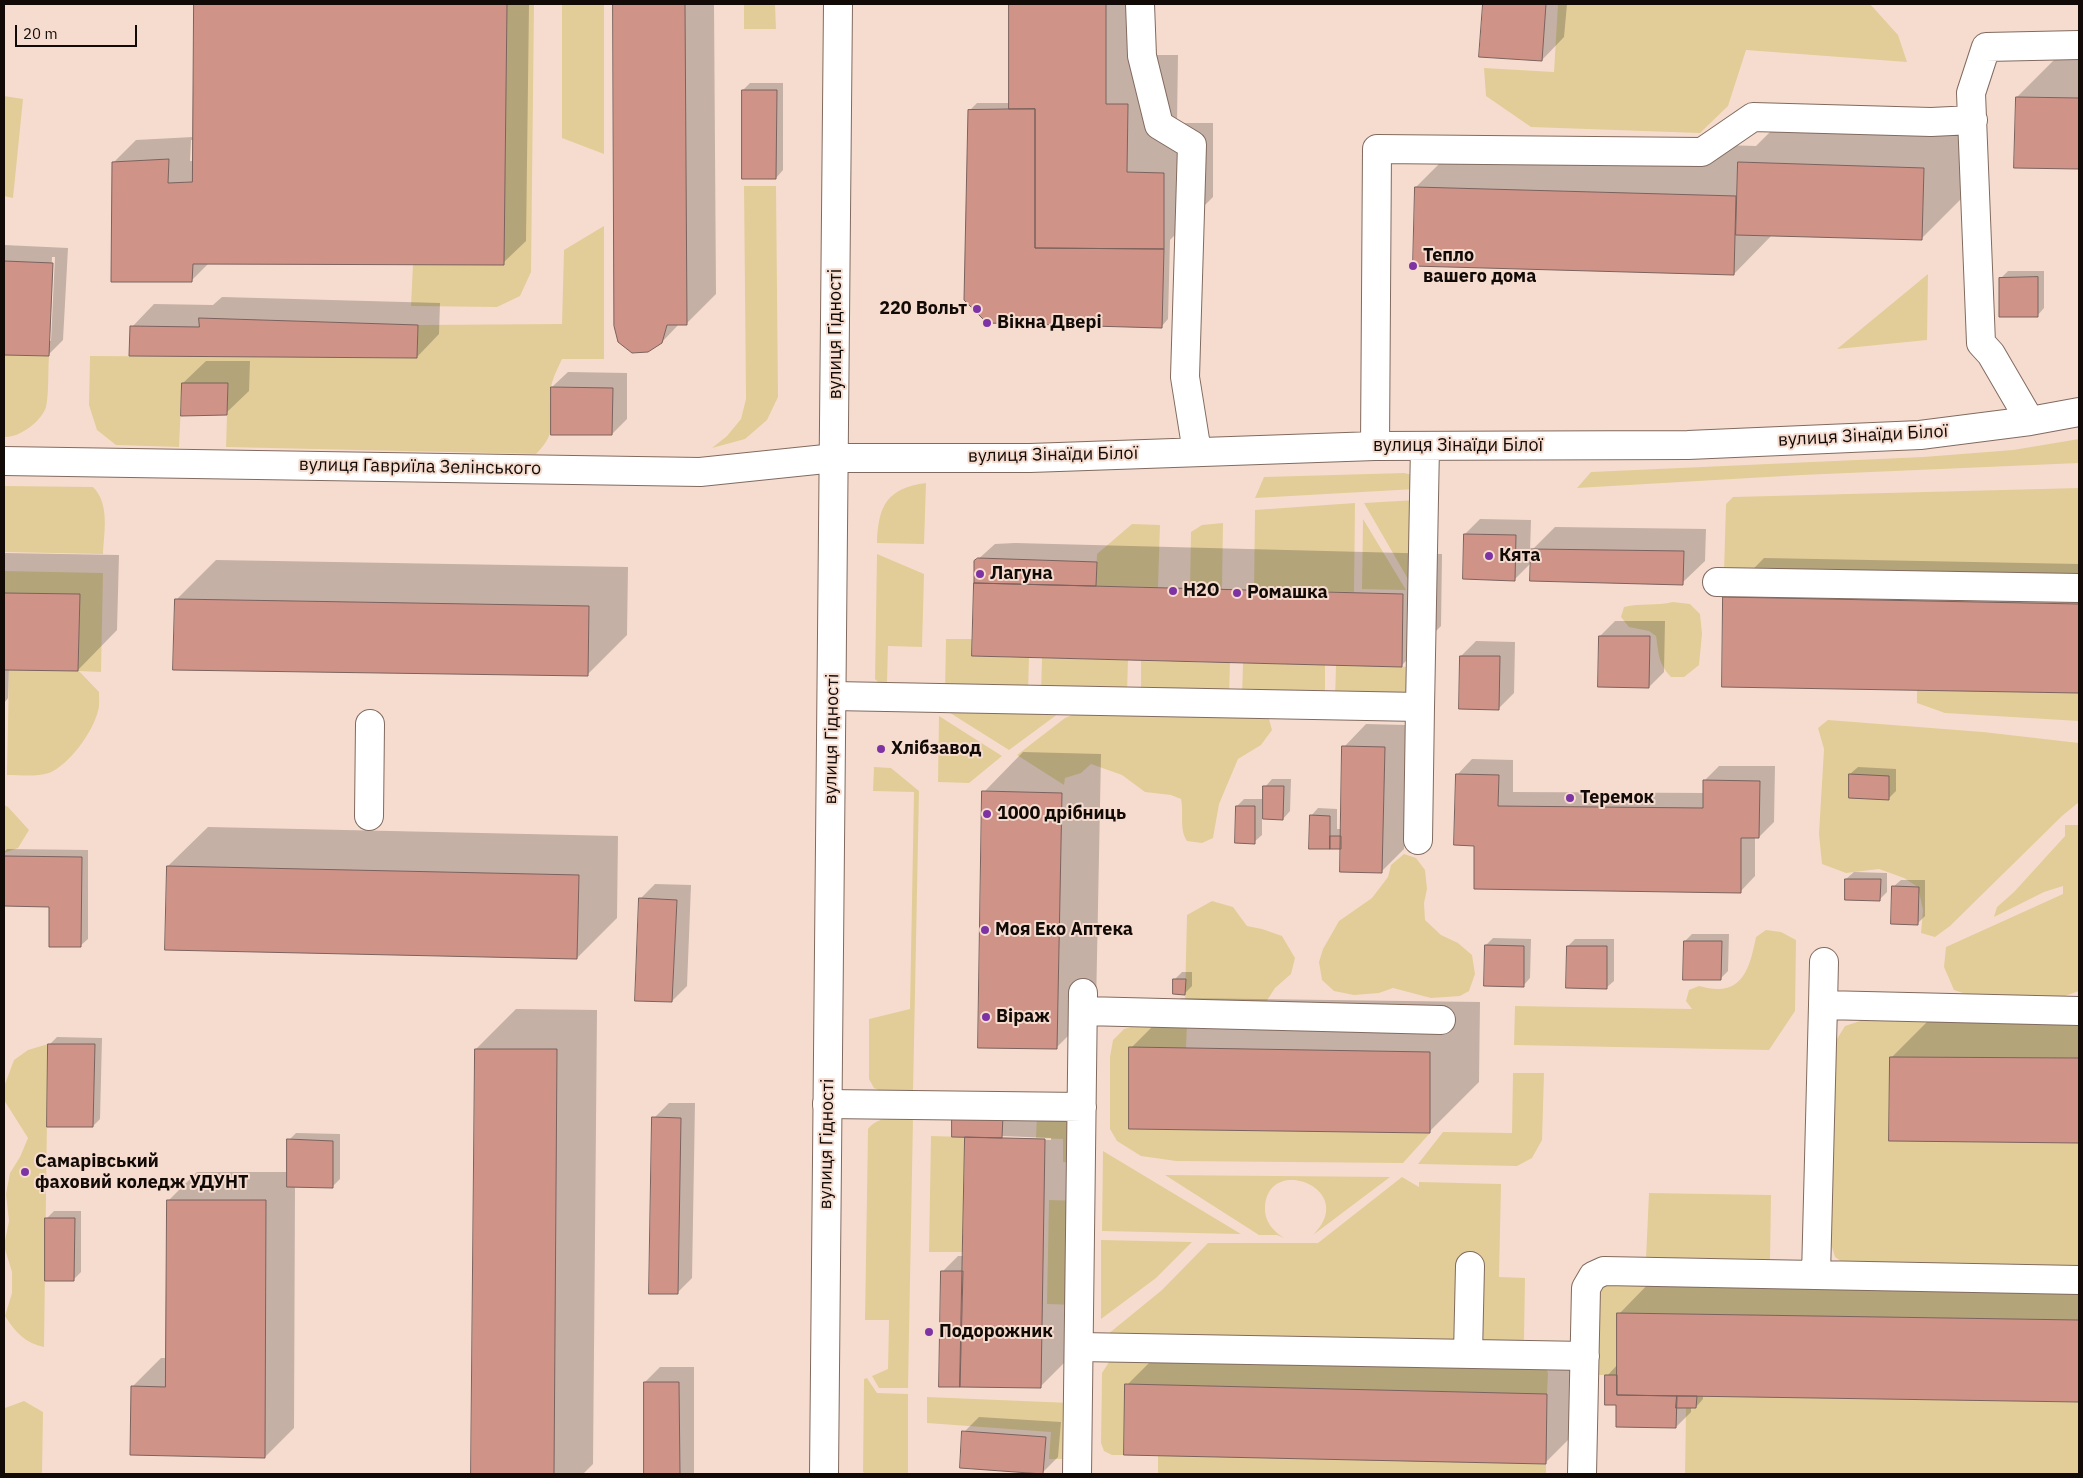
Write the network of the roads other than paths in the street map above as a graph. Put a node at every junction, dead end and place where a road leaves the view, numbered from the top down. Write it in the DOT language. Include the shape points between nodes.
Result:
graph roads {
  1 [pos="838,4"];
  2 [pos="1140,4"];
  3 [pos="2079,45"];
  4 [pos="1973,120"];
  5 [pos="2079,412"];
  6 [pos="2030,421"];
  7 [pos="1375,446"];
  8 [pos="1425,446"];
  9 [pos="1197,452"];
  10 [pos="835,458"];
  11 [pos="4,461"];
  12 [pos="1717,582"];
  13 [pos="2079,588"];
  14 [pos="833,696"];
  15 [pos="1420,706"];
  16 [pos="370,724"];
  17 [pos="369,816"];
  18 [pos="1418,840"];
  19 [pos="1824,962"];
  20 [pos="1823,1005"];
  21 [pos="2079,1011"];
  22 [pos="1440,1020"];
  23 [pos="827,1104"];
  24 [pos="1082,1107"];
  25 [pos="1470,1266"];
  26 [pos="1816,1275"];
  27 [pos="2079,1280"];
  28 [pos="1080,1346"];
  29 [pos="1468,1354"];
  30 [pos="1585,1356"];
  31 [pos="824,1474"];
  32 [pos="1077,1474"];
  33 [pos="1582,1474"];
  1 -- 10 [label="street, вулиця Гідності"];
  2 -- 9 [label="street" via="1142,56 1159,125 1192,145 1185,377"];
  3 -- 4 [label="street" via="1986,47 1971,93"];
  4 -- 6 [label="street" via="1981,343 1991,354"];
  4 -- 7 [label="street" via="1931,122 1753,117 1702,152 1377,149"];
  5 -- 6 [label="street, вулиця Зінаїди Білої"];
  6 -- 8 [label="street, вулиця Зінаїди Білої" via="1920,435 1698,445"];
  7 -- 8 [label="street, вулиця Зінаїди Білої"];
  7 -- 9 [label="street, вулиця Зінаїди Білої"];
  8 -- 15 [label="street"];
  9 -- 10 [label="street, вулиця Зінаїди Білої" via="1030,458"];
  10 -- 11 [label="street, вулиця Гавриїла Зелінського" via="700,472"];
  10 -- 14 [label="street, вулиця Гідності"];
  12 -- 13 [label="street"];
  14 -- 15 [label="street"];
  14 -- 23 [label="street, вулиця Гідності"];
  15 -- 18 [label="street"];
  16 -- 17 [label="street"];
  19 -- 20 [label="street"];
  20 -- 21 [label="street"];
  20 -- 26 [label="street"];
  22 -- 24 [label="street" via="1083,1002"];
  23 -- 24 [label="street"];
  23 -- 31 [label="street, вулиця Гідності"];
  24 -- 28 [label="street"];
  25 -- 29 [label="street"];
  26 -- 27 [label="street"];
  26 -- 30 [label="street" via="1604,1271 1593,1276 1586,1288"];
  28 -- 29 [label="street"];
  28 -- 32 [label="street"];
  29 -- 30 [label="street"];
  30 -- 33 [label="street"];
}
